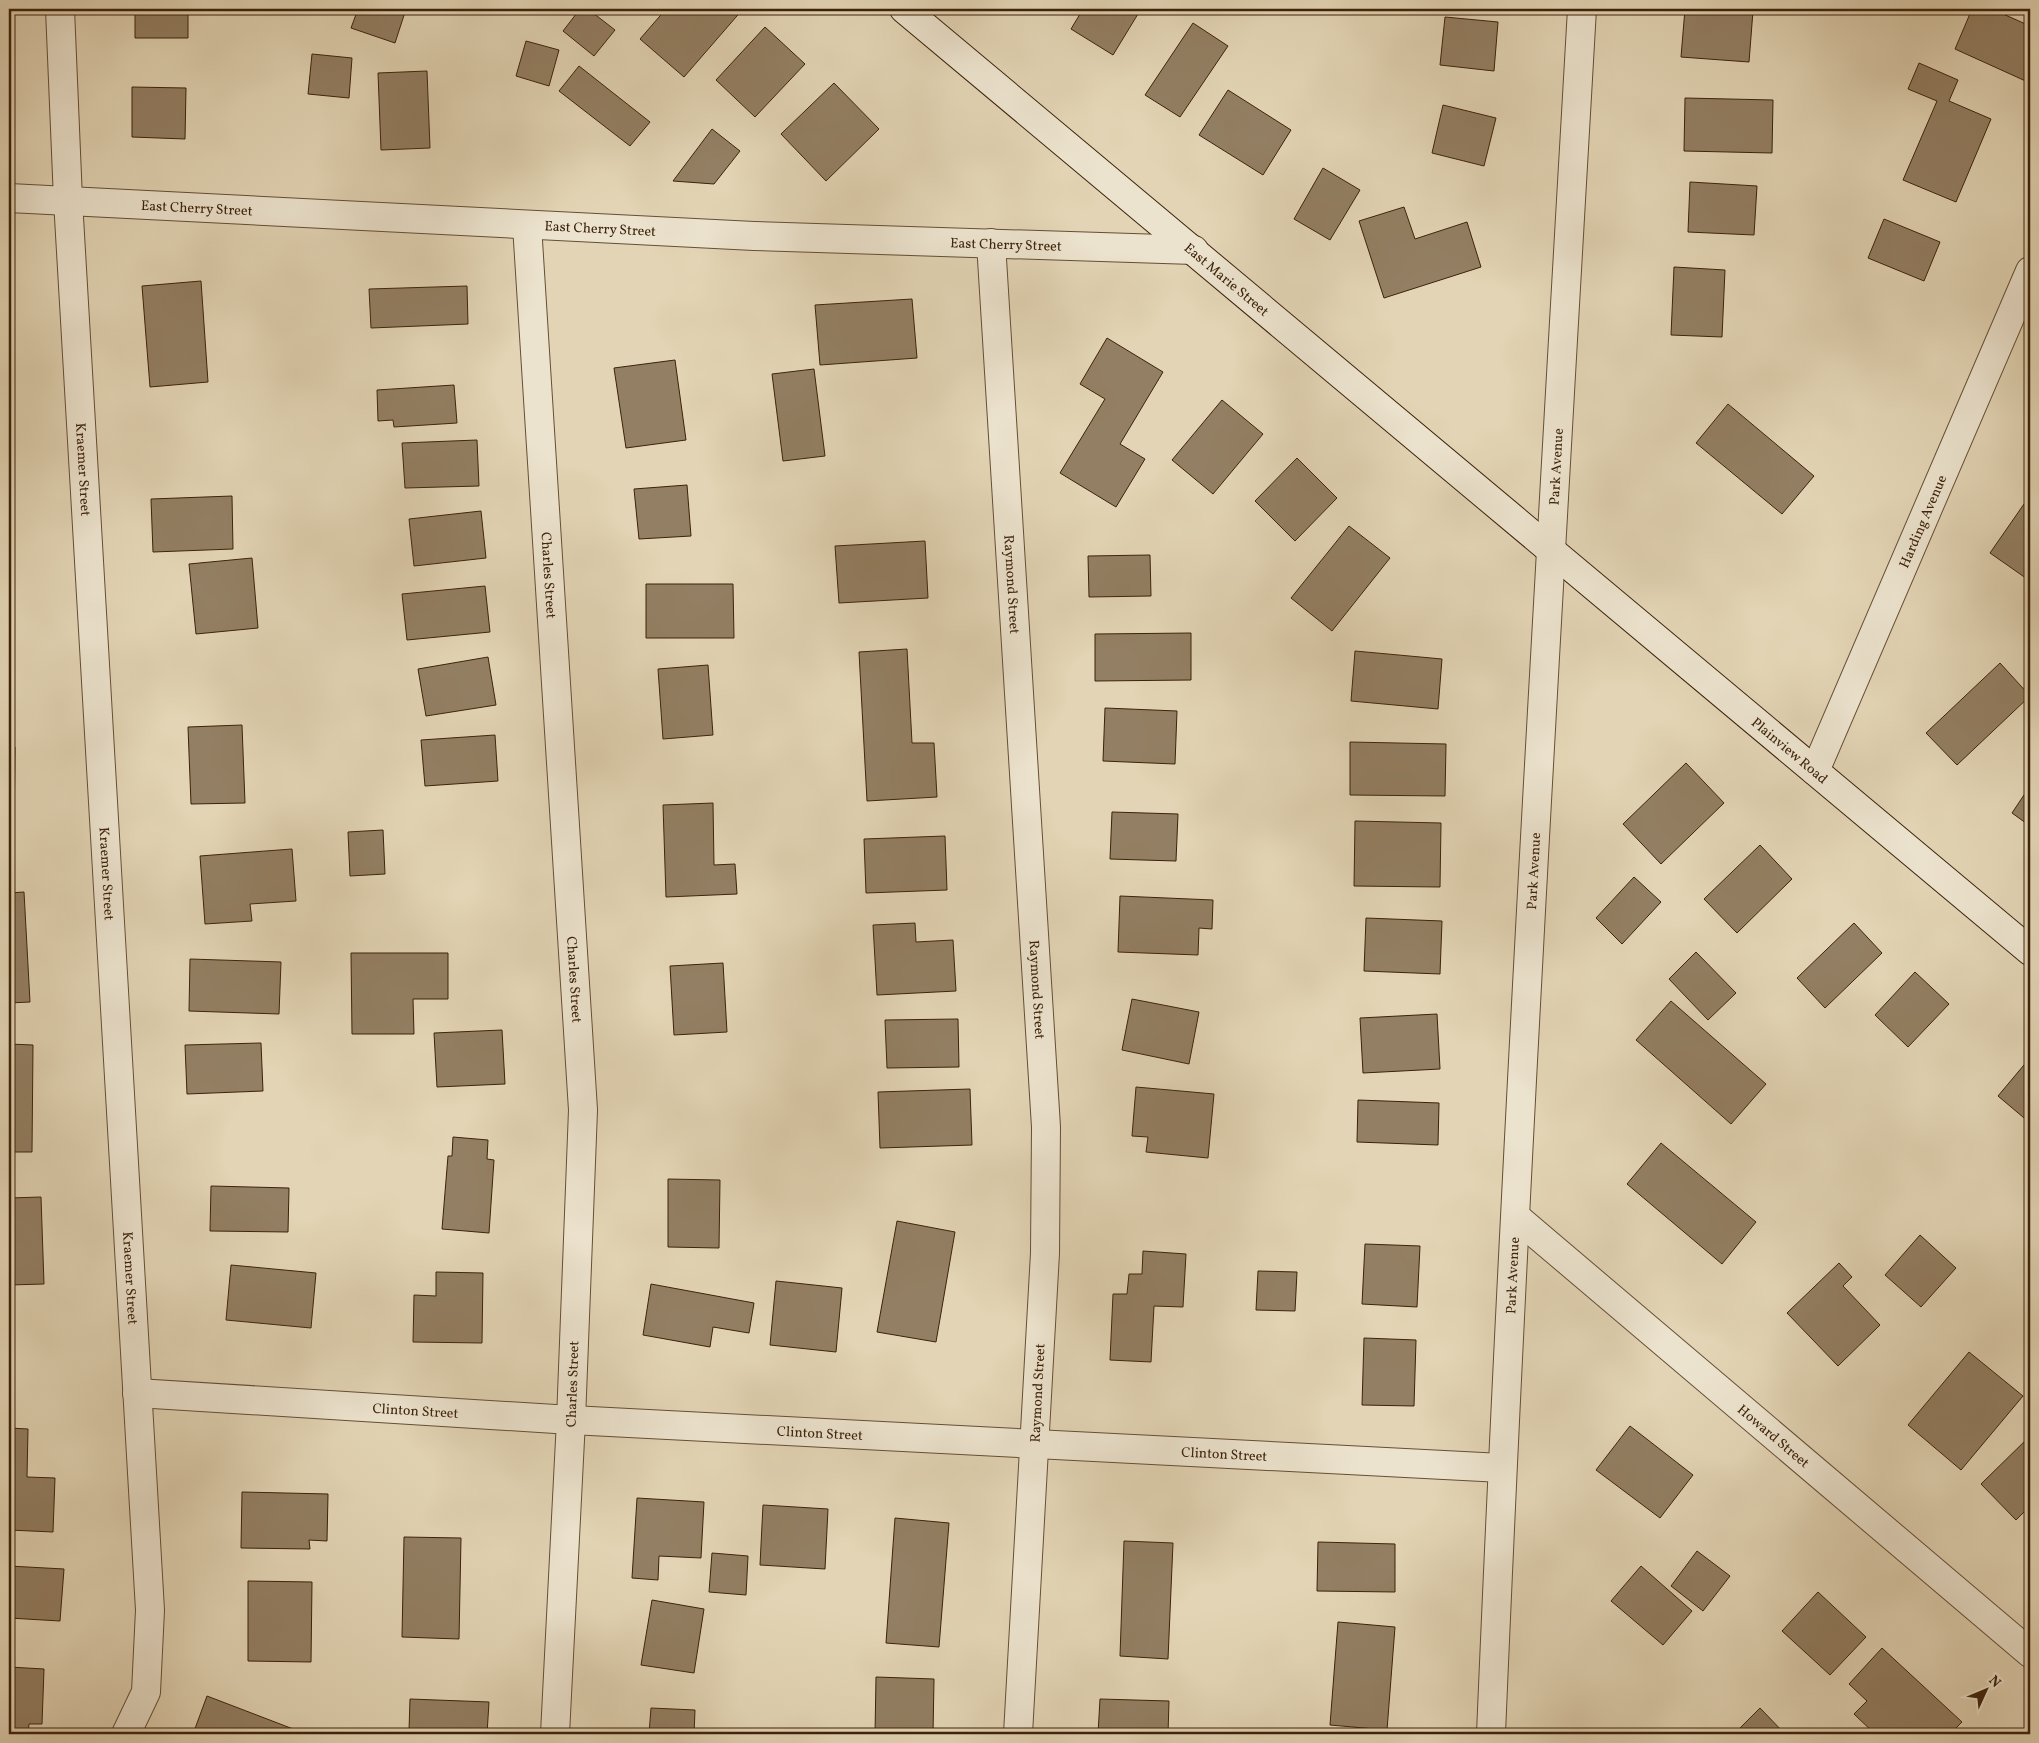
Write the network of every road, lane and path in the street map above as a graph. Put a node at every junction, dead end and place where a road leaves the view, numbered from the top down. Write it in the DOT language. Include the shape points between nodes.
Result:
graph roads {
  1 [pos="60,9"];
  2 [pos="904,9"];
  3 [pos="1582,9"];
  4 [pos="9,198"];
  5 [pos="68,200"];
  6 [pos="527,225"];
  7 [pos="991,243"];
  8 [pos="1194,250"];
  9 [pos="2030,271"];
  10 [pos="1551,549"];
  11 [pos="1814,771"];
  12 [pos="2030,951"];
  13 [pos="1516,1217"];
  14 [pos="136,1393"];
  15 [pos="571,1420"];
  16 [pos="1034,1444"];
  17 [pos="1502,1468"];
  18 [pos="2030,1653"];
  19 [pos="126,1734"];
  20 [pos="555,1734"];
  21 [pos="1018,1734"];
  22 [pos="1491,1734"];
  1 -- 5 [label="street, Kraemer Street"];
  2 -- 8 [label="street, East Marie Street"];
  3 -- 10 [label="street, Park Avenue"];
  4 -- 5 [label="street, East Cherry Street"];
  5 -- 6 [label="street, East Cherry Street"];
  5 -- 14 [label="street, Kraemer Street"];
  6 -- 7 [label="street, East Cherry Street"];
  6 -- 15 [label="street, Charles Street" via="583,1110"];
  7 -- 8 [label="street, East Cherry Street"];
  7 -- 16 [label="street, Raymond Street" via="1046,1127 1045,1253"];
  8 -- 10 [label="street, East Marie Street"];
  9 -- 11 [label="street, Harding Avenue"];
  10 -- 11 [label="street, Plainview Road"];
  10 -- 13 [label="street, Park Avenue"];
  11 -- 12 [label="street, Plainview Road"];
  13 -- 17 [label="street, Park Avenue"];
  13 -- 18 [label="street, Howard Street"];
  14 -- 15 [label="street, Clinton Street"];
  14 -- 19 [label="street, Kraemer Street" via="150,1610 146,1692"];
  15 -- 16 [label="street, Clinton Street"];
  15 -- 20 [label="street, Charles Street"];
  16 -- 17 [label="street, Clinton Street"];
  16 -- 21 [label="street, Raymond Street"];
  17 -- 22 [label="street, Park Avenue"];
}
